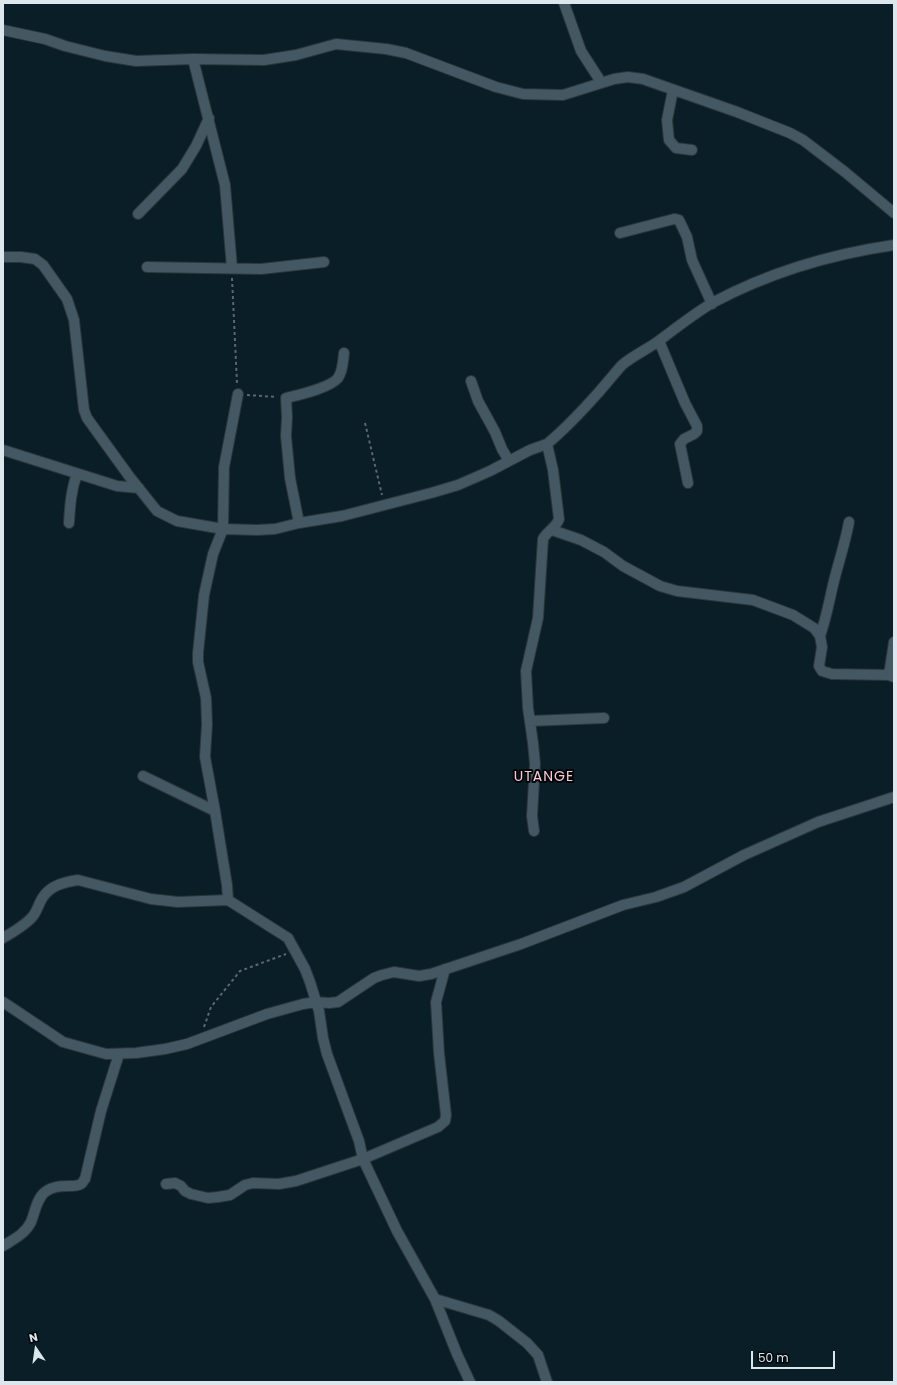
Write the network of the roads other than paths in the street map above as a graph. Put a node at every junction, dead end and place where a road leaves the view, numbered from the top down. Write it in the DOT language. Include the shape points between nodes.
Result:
graph roads {
  1 [pos="564,3"];
  2 [pos="3,30"];
  3 [pos="193,59"];
  4 [pos="601,82"];
  5 [pos="673,90"];
  6 [pos="209,118"];
  7 [pos="692,150"];
  8 [pos="894,213"];
  9 [pos="138,214"];
  10 [pos="620,233"];
  11 [pos="894,245"];
  12 [pos="3,257"];
  13 [pos="324,262"];
  14 [pos="147,267"];
  15 [pos="232,268"];
  16 [pos="712,304"];
  17 [pos="659,341"];
  18 [pos="344,353"];
  19 [pos="471,381"];
  20 [pos="238,394"];
  21 [pos="547,444"];
  22 [pos="3,450"];
  23 [pos="509,461"];
  24 [pos="77,474"];
  25 [pos="688,483"];
  26 [pos="139,488"];
  27 [pos="849,522"];
  28 [pos="69,523"];
  29 [pos="299,523"];
  30 [pos="222,529"];
  31 [pos="552,530"];
  32 [pos="820,636"];
  33 [pos="894,642"];
  34 [pos="892,676"];
  35 [pos="604,718"];
  36 [pos="530,722"];
  37 [pos="143,776"];
  38 [pos="894,797"];
  39 [pos="215,812"];
  40 [pos="534,831"];
  41 [pos="228,900"];
  42 [pos="3,938"];
  43 [pos="445,969"];
  44 [pos="3,1002"];
  45 [pos="316,1002"];
  46 [pos="119,1054"];
  47 [pos="363,1159"];
  48 [pos="166,1184"];
  49 [pos="3,1246"];
  50 [pos="435,1299"];
  51 [pos="470,1382"];
  52 [pos="548,1382"];
  1 -- 4 [label="street" via="581,51"];
  2 -- 3 [label="street" via="136,61"];
  3 -- 4 [label="street" via="264,60 296,55 336,44 406,53 496,87 523,94 563,94"];
  3 -- 6 [label="street"];
  4 -- 5 [label="street" via="628,77 643,79"];
  5 -- 7 [label="street" via="667,120 670,140 676,148"];
  5 -- 8 [label="street" via="736,112 803,140"];
  6 -- 9 [label="street" via="182,169"];
  6 -- 15 [label="street" via="225,185"];
  10 -- 16 [label="street" via="674,219 679,220 687,237 692,260"];
  11 -- 16 [label="street" via="855,252 777,274"];
  12 -- 26 [label="street" via="35,259 43,265 67,299 74,320 87,418"];
  13 -- 15 [label="street" via="260,269"];
  14 -- 15 [label="street"];
  16 -- 17 [label="street"];
  17 -- 21 [label="street" via="622,366"];
  17 -- 25 [label="street" via="697,426 697,431 680,444"];
  18 -- 29 [label="street" via="343,367 338,378 308,393 286,398 289,471"];
  19 -- 23 [label="street" via="478,402"];
  20 -- 30 [label="street" via="224,467"];
  21 -- 23 [label="street"];
  21 -- 31 [label="street" via="559,520"];
  22 -- 24 [label="street"];
  23 -- 29 [label="street" via="458,485 385,506"];
  24 -- 26 [label="street" via="117,486"];
  24 -- 28 [label="street" via="70,501"];
  26 -- 30 [label="street" via="157,511 177,521"];
  27 -- 32 [label="street"];
  29 -- 30 [label="street" via="257,530"];
  30 -- 39 [label="street" via="213,554 204,595 198,653 206,698 205,757"];
  31 -- 32 [label="street" via="587,543 660,586 677,591 753,600 793,615 814,628"];
  31 -- 36 [label="street" via="543,540 538,618 526,671"];
  32 -- 34 [label="street" via="822,647 819,666 822,671 832,674"];
  33 -- 34 [label="street"];
  35 -- 36 [label="street"];
  36 -- 40 [label="street" via="535,764 532,816"];
  37 -- 39 [label="street"];
  38 -- 43 [label="street" via="818,822 744,855 684,887 623,905 521,944"];
  39 -- 41 [label="street"];
  41 -- 42 [label="street" via="178,902 151,899 78,880 66,882 52,888 43,897 33,916"];
  41 -- 45 [label="street" via="288,938 305,969"];
  43 -- 45 [label="street" via="419,976 394,972 382,975 338,1002"];
  43 -- 47 [label="street" via="436,1002 445,1121 438,1128"];
  44 -- 46 [label="street" via="63,1042 106,1054"];
  45 -- 46 [label="street" via="266,1014 200,1039 165,1049"];
  45 -- 47 [label="street" via="327,1054 359,1141"];
  46 -- 49 [label="street" via="101,1111 85,1179 81,1184 51,1188 44,1193 23,1233"];
  47 -- 48 [label="street" via="296,1181 245,1185 230,1194 218,1197 208,1198 191,1194 175,1183"];
  47 -- 50 [label="street" via="397,1231"];
  50 -- 51 [label="street"];
  50 -- 52 [label="street" via="490,1315 499,1321 538,1355"];
}
